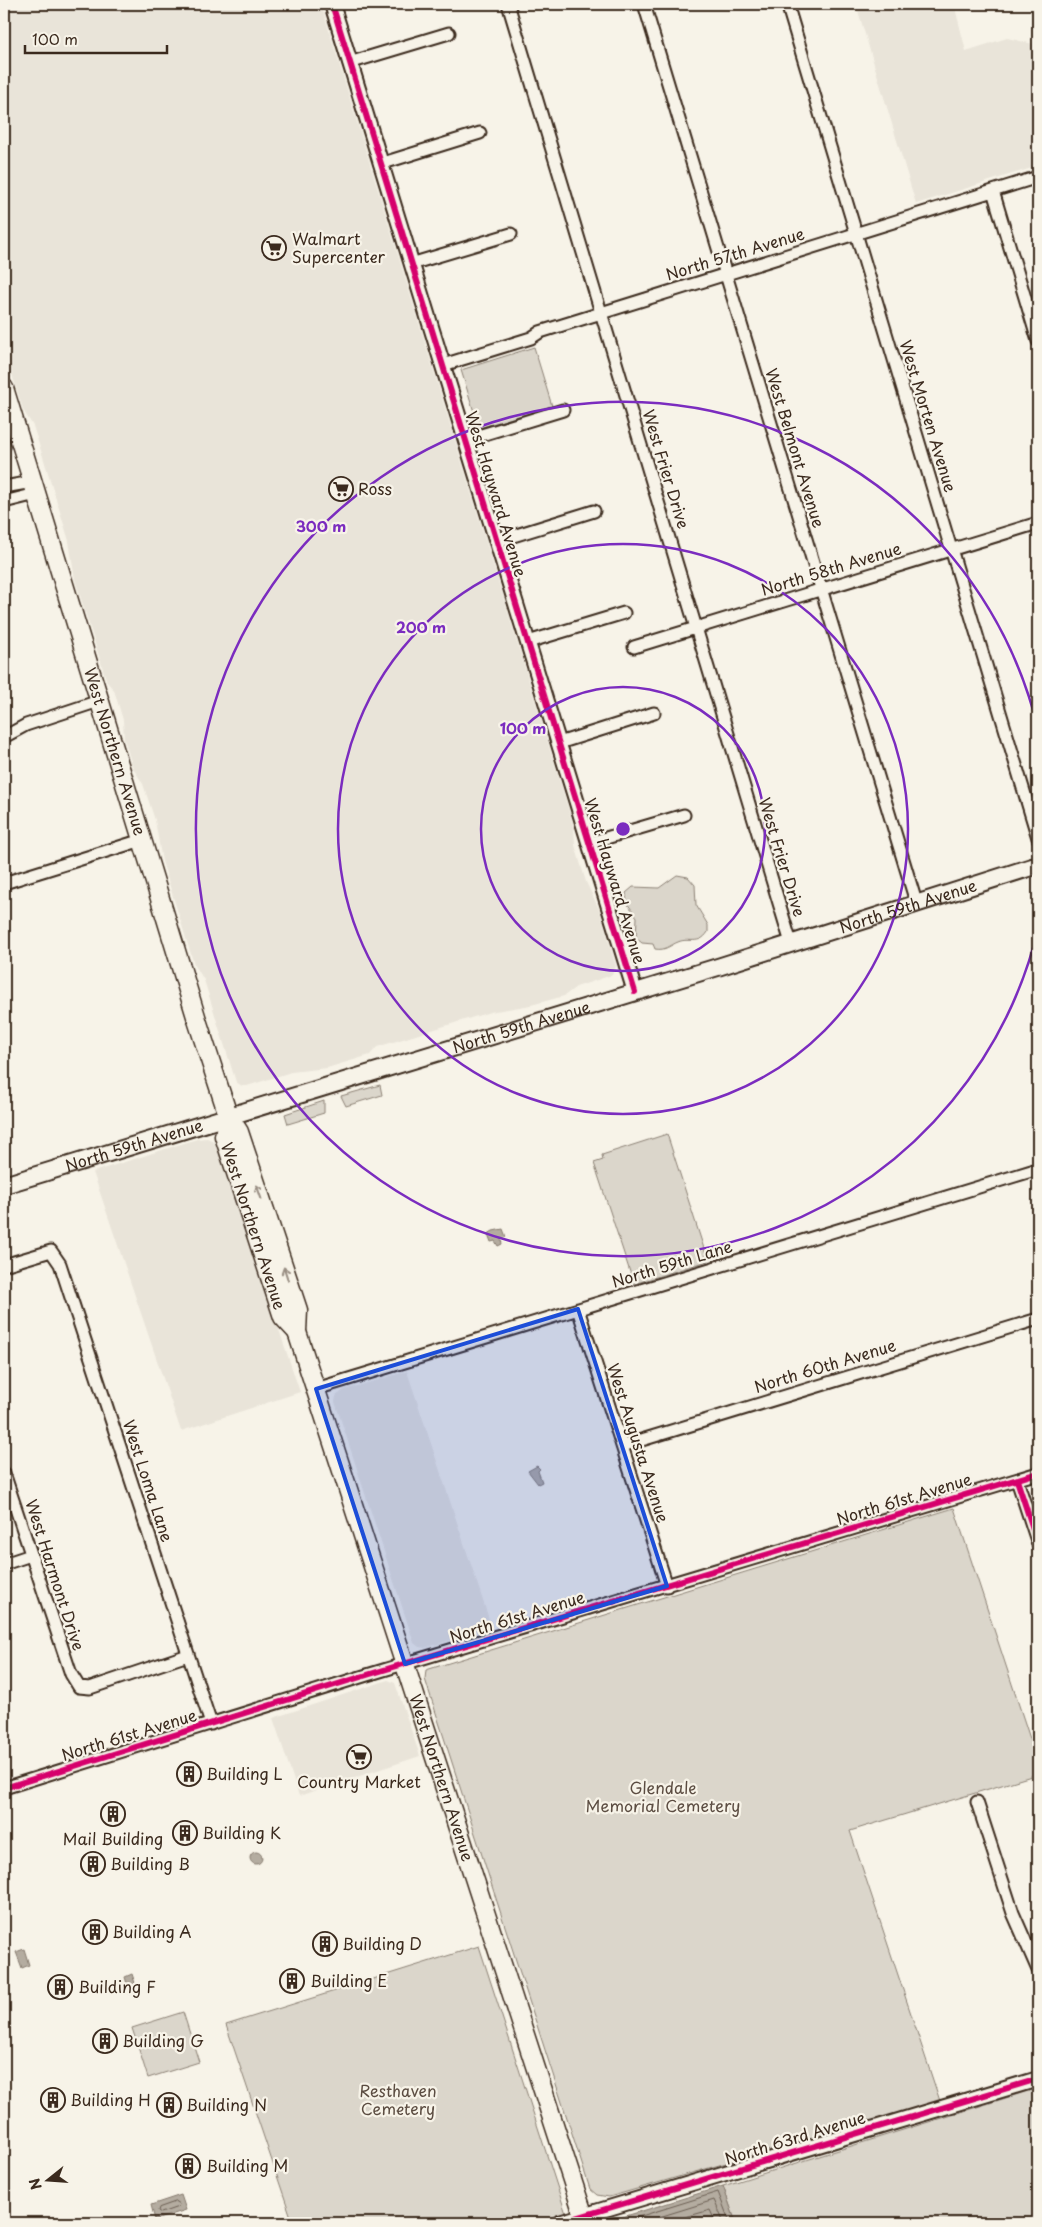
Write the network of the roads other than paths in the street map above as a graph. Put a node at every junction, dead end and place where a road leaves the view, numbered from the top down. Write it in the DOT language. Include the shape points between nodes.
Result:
graph roads {
  1 [pos="332,4"];
  2 [pos="508,4"];
  3 [pos="644,4"];
  4 [pos="787,4"];
  5 [pos="449,33"];
  6 [pos="350,63"];
  7 [pos="480,134"];
  8 [pos="380,164"];
  9 [pos="1038,177"];
  10 [pos="993,191"];
  11 [pos="511,234"];
  12 [pos="856,234"];
  13 [pos="411,264"];
  14 [pos="726,274"];
  15 [pos="601,312"];
  16 [pos="1038,341"];
  17 [pos="442,365"];
  18 [pos="4,388"];
  19 [pos="563,410"];
  20 [pos="465,440"];
  21 [pos="4,487"];
  22 [pos="34,488"];
  23 [pos="4,502"];
  24 [pos="594,511"];
  25 [pos="1038,523"];
  26 [pos="497,541"];
  27 [pos="951,550"];
  28 [pos="821,590"];
  29 [pos="624,613"];
  30 [pos="696,627"];
  31 [pos="528,642"];
  32 [pos="634,647"];
  33 [pos="99,701"];
  34 [pos="654,714"];
  35 [pos="4,737"];
  36 [pos="559,743"];
  37 [pos="684,815"];
  38 [pos="1038,838"];
  39 [pos="142,840"];
  40 [pos="589,843"];
  41 [pos="1038,865"];
  42 [pos="4,883"];
  43 [pos="916,902"];
  44 [pos="791,943"];
  45 [pos="634,992"];
  46 [pos="228,1115"];
  47 [pos="1038,1169"];
  48 [pos="4,1185"];
  49 [pos="4,1265"];
  50 [pos="578,1309"];
  51 [pos="1038,1319"];
  52 [pos="316,1389"];
  53 [pos="622,1446"];
  54 [pos="4,1473"];
  55 [pos="1038,1473"];
  56 [pos="1017,1480"];
  57 [pos="1038,1544"];
  58 [pos="31,1555"];
  59 [pos="4,1564"];
  60 [pos="667,1586"];
  61 [pos="188,1655"];
  62 [pos="405,1664"];
  63 [pos="210,1724"];
  64 [pos="4,1788"];
  65 [pos="977,1802"];
  66 [pos="1038,1970"];
  67 [pos="1038,2079"];
  68 [pos="585,2219"];
  69 [pos="559,2223"];
  1 -- 6 [label="street, West Hayward Avenue"];
  2 -- 15 [label="street, West Frier Drive"];
  3 -- 14 [label="street, West Belmont Avenue"];
  4 -- 12 [label="street, West Morten Avenue"];
  5 -- 6 [label="street"];
  6 -- 8 [label="street, West Hayward Avenue"];
  7 -- 8 [label="street"];
  8 -- 13 [label="street, West Hayward Avenue"];
  9 -- 10 [label="street, North 57th Avenue"];
  10 -- 12 [label="street, North 57th Avenue"];
  10 -- 16 [label="street"];
  11 -- 13 [label="street"];
  12 -- 14 [label="street, North 57th Avenue"];
  12 -- 27 [label="street, West Morten Avenue"];
  13 -- 17 [label="street, West Hayward Avenue"];
  14 -- 15 [label="street, North 57th Avenue"];
  14 -- 28 [label="street, West Belmont Avenue"];
  15 -- 17 [label="street, North 57th Avenue" via="531,338"];
  15 -- 30 [label="street, West Frier Drive"];
  17 -- 20 [label="street, West Hayward Avenue"];
  18 -- 22 [label="main road, West Northern Avenue"];
  19 -- 20 [label="street"];
  20 -- 26 [label="street, West Hayward Avenue"];
  21 -- 22 [label="street"];
  22 -- 23 [label="street"];
  22 -- 33 [label="main road, West Northern Avenue"];
  24 -- 26 [label="street"];
  25 -- 27 [label="street, North 58th Avenue"];
  26 -- 31 [label="street, West Hayward Avenue"];
  27 -- 28 [label="street, North 58th Avenue"];
  27 -- 38 [label="street, West Morten Avenue"];
  28 -- 30 [label="street, North 58th Avenue"];
  28 -- 43 [label="street, West Belmont Avenue"];
  29 -- 31 [label="street"];
  30 -- 32 [label="street, North 58th Avenue"];
  30 -- 44 [label="street, West Frier Drive"];
  31 -- 36 [label="street, West Hayward Avenue"];
  33 -- 35 [label="street"];
  33 -- 39 [label="main road, West Northern Avenue"];
  34 -- 36 [label="street"];
  36 -- 40 [label="street, West Hayward Avenue"];
  37 -- 40 [label="street"];
  39 -- 42 [label="street"];
  39 -- 46 [label="main road, West Northern Avenue"];
  40 -- 45 [label="street, West Hayward Avenue"];
  41 -- 43 [label="main road, North 59th Avenue"];
  43 -- 44 [label="main road, North 59th Avenue"];
  44 -- 45 [label="main road, North 59th Avenue"];
  45 -- 46 [label="main road, North 59th Avenue"];
  46 -- 48 [label="main road, North 59th Avenue"];
  46 -- 52 [label="main road, West Northern Avenue" via="239,1132 298,1310 297,1332"];
  47 -- 50 [label="street, North 59th Lane"];
  49 -- 61 [label="street, West Loma Lane" via="51,1251 60,1264"];
  50 -- 52 [label="street, North 59th Lane"];
  50 -- 53 [label="street, West Augusta Avenue"];
  51 -- 53 [label="street, North 60th Avenue"];
  52 -- 62 [label="main road, West Northern Avenue"];
  53 -- 60 [label="street, West Augusta Avenue"];
  54 -- 58 [label="street, West Harmont Drive"];
  55 -- 56 [label="street, North 61st Avenue"];
  56 -- 57 [label="street"];
  56 -- 60 [label="street, North 61st Avenue"];
  58 -- 59 [label="street"];
  58 -- 61 [label="street, West Harmont Drive" via="71,1674 79,1686 90,1688"];
  60 -- 62 [label="street, North 61st Avenue"];
  61 -- 63 [label="street, West Loma Lane"];
  62 -- 63 [label="street, North 61st Avenue"];
  62 -- 68 [label="main road, West Northern Avenue"];
  63 -- 64 [label="street, North 61st Avenue"];
  65 -- 66 [label="street" via="1012,1913"];
  67 -- 68 [label="street, North 63rd Avenue"];
  68 -- 69 [label="street, North 63rd Avenue"];
}
